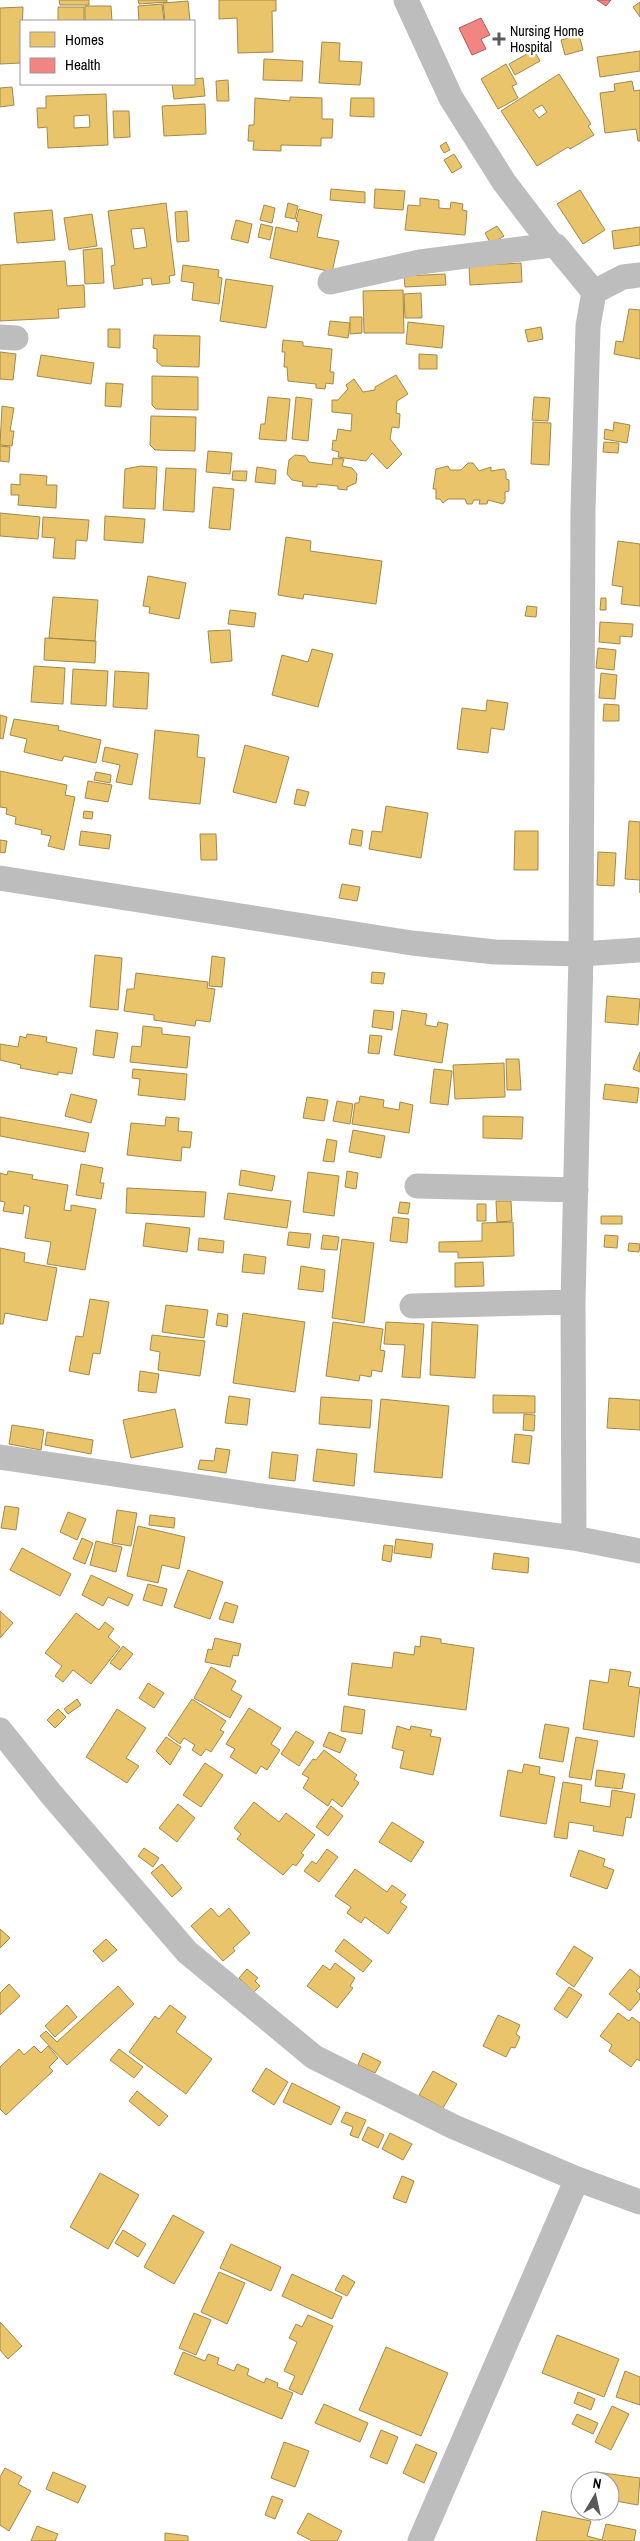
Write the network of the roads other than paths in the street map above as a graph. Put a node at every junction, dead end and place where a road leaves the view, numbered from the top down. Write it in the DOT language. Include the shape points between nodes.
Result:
graph roads {
  1 [pos="406,0"];
  2 [pos="552,245"];
  3 [pos="640,275"];
  4 [pos="330,282"];
  5 [pos="594,292"];
  6 [pos="0,878"];
  7 [pos="640,950"];
  8 [pos="581,954"];
  9 [pos="417,1186"];
  10 [pos="576,1190"];
  11 [pos="573,1302"];
  12 [pos="412,1306"];
  13 [pos="0,1457"];
  14 [pos="574,1538"];
  15 [pos="640,1551"];
  16 [pos="0,1730"];
  17 [pos="577,2179"];
  18 [pos="640,2202"];
  19 [pos="420,2541"];
  1 -- 2 [label="street" via="451,98 504,182"];
  2 -- 4 [label="street" via="420,262"];
  2 -- 5 [label="street"];
  3 -- 5 [label="street" via="623,277"];
  5 -- 8 [label="street" via="588,326 583,511"];
  6 -- 8 [label="street" via="412,943 495,952"];
  7 -- 8 [label="street"];
  8 -- 10 [label="street"];
  9 -- 10 [label="street"];
  10 -- 11 [label="street"];
  11 -- 12 [label="street"];
  11 -- 14 [label="street"];
  13 -- 14 [label="street"];
  14 -- 15 [label="street"];
  16 -- 17 [label="street" via="187,1952 314,2057 454,2127"];
  17 -- 18 [label="street"];
  17 -- 19 [label="street"];
}
